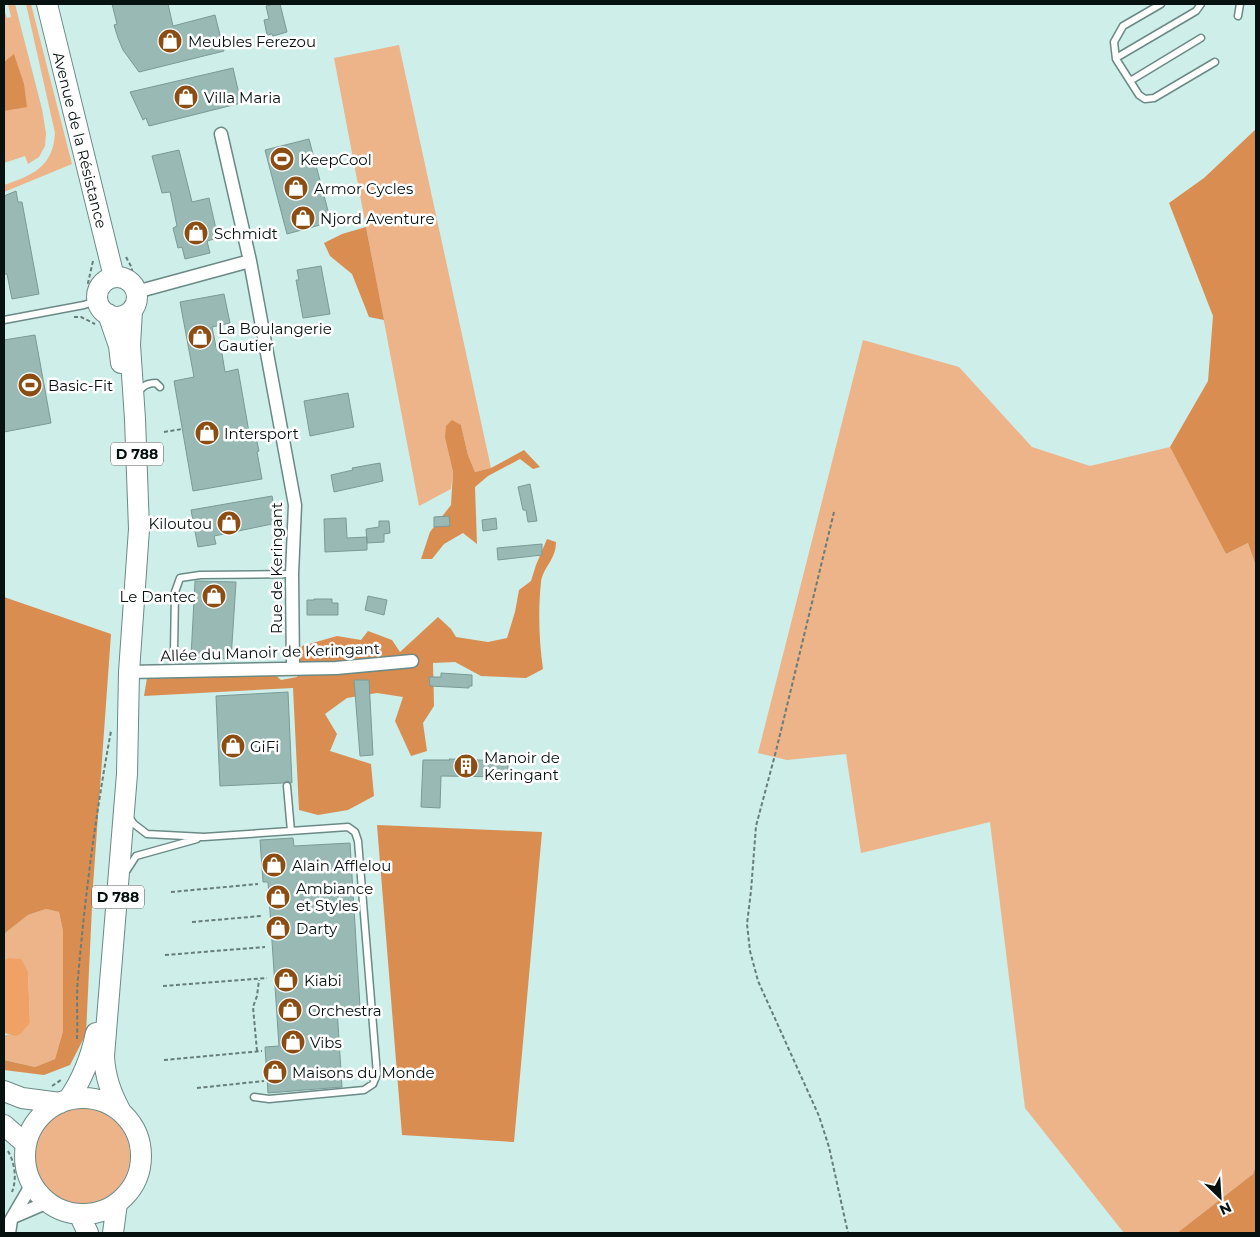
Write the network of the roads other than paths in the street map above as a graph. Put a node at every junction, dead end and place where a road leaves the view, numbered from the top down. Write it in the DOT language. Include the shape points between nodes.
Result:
graph roads {
  1 [pos="47,4"];
  2 [pos="1161,4"];
  3 [pos="1201,4"];
  4 [pos="1240,4"];
  5 [pos="1238,16"];
  6 [pos="1201,38"];
  7 [pos="1116,58"];
  8 [pos="1215,62"];
  9 [pos="1130,81"];
  10 [pos="221,134"];
  11 [pos="250,261"];
  12 [pos="114,277"];
  13 [pos="134,301"];
  14 [pos="101,309"];
  15 [pos="4,320"];
  16 [pos="160,387"];
  17 [pos="134,397"];
  18 [pos="292,574"];
  19 [pos="134,597"];
  20 [pos="174,652"];
  21 [pos="412,661"];
  22 [pos="292,669"];
  23 [pos="129,676"];
  24 [pos="287,786"];
  25 [pos="125,810"];
  26 [pos="291,831"];
  27 [pos="204,837"];
  28 [pos="118,887"];
  29 [pos="4,1091"];
  30 [pos="60,1096"];
  31 [pos="254,1097"];
  32 [pos="121,1112"];
  33 [pos="4,1125"];
  34 [pos="26,1144"];
  35 [pos="32,1184"];
  36 [pos="48,1202"];
  37 [pos="117,1203"];
  38 [pos="79,1214"];
  39 [pos="9,1224"];
  40 [pos="88,1233"];
  41 [pos="113,1233"];
  1 -- 12 [label="main road, Avenue de la Résistance"];
  2 -- 7 [label="lane" via="1123,26 1114,42"];
  3 -- 7 [label="lane"];
  4 -- 5 [label="lane"];
  6 -- 9 [label="lane"];
  7 -- 9 [label="lane"];
  8 -- 9 [label="lane" via="1154,98 1145,99 1138,95"];
  10 -- 11 [label="street, Rue de Keringant"];
  11 -- 13 [label="street"];
  11 -- 18 [label="street, Rue de Keringant" via="295,505"];
  12 -- 13 [label="main road" via="130,282"];
  12 -- 14 [label="main road" via="103,283"];
  13 -- 14 [label="main road" via="121,316"];
  13 -- 17 [label="main road, D 788" via="130,345"];
  14 -- 15 [label="lane" via="84,305"];
  14 -- 19 [label="main road, D 788" via="119,346 126,415"];
  16 -- 17 [label="lane" via="156,383 144,385"];
  17 -- 19 [label="main road, D 788" via="139,529"];
  18 -- 20 [label="lane" via="180,578 175,592"];
  18 -- 22 [label="street, Rue de Keringant"];
  19 -- 23 [label="main road, D 788"];
  21 -- 22 [label="street, Allée du Manoir de Keringant"];
  22 -- 23 [label="street, Allée du Manoir de Keringant"];
  23 -- 25 [label="main road, D 788"];
  23 -- 30 [label="main road, D 788" via="114,776 96,1034 90,1059 75,1090"];
  24 -- 26 [label="lane"];
  25 -- 27 [label="lane" via="134,824 147,834"];
  25 -- 28 [label="main road, D 788"];
  26 -- 27 [label="lane"];
  26 -- 31 [label="lane" via="348,827 355,832 377,1074 373,1084 364,1090 269,1099"];
  27 -- 28 [label="lane" via="136,856"];
  28 -- 32 [label="main road, D 788" via="104,1056 110,1091"];
  29 -- 30 [label="main road" via="22,1098"];
  30 -- 32 [label="main road" via="105,1102"];
  30 -- 34 [label="main road" via="33,1127"];
  32 -- 37 [label="main road" via="139,1141 141,1158 138,1175 130,1191"];
  33 -- 34 [label="main road"];
  34 -- 35 [label="main road" via="25,1160"];
  35 -- 36 [label="main road"];
  35 -- 39 [label="street"];
  36 -- 38 [label="main road"];
  36 -- 39 [label="street"];
  37 -- 38 [label="main road" via="99,1212"];
  37 -- 41 [label="main road"];
  38 -- 40 [label="main road"];
}
